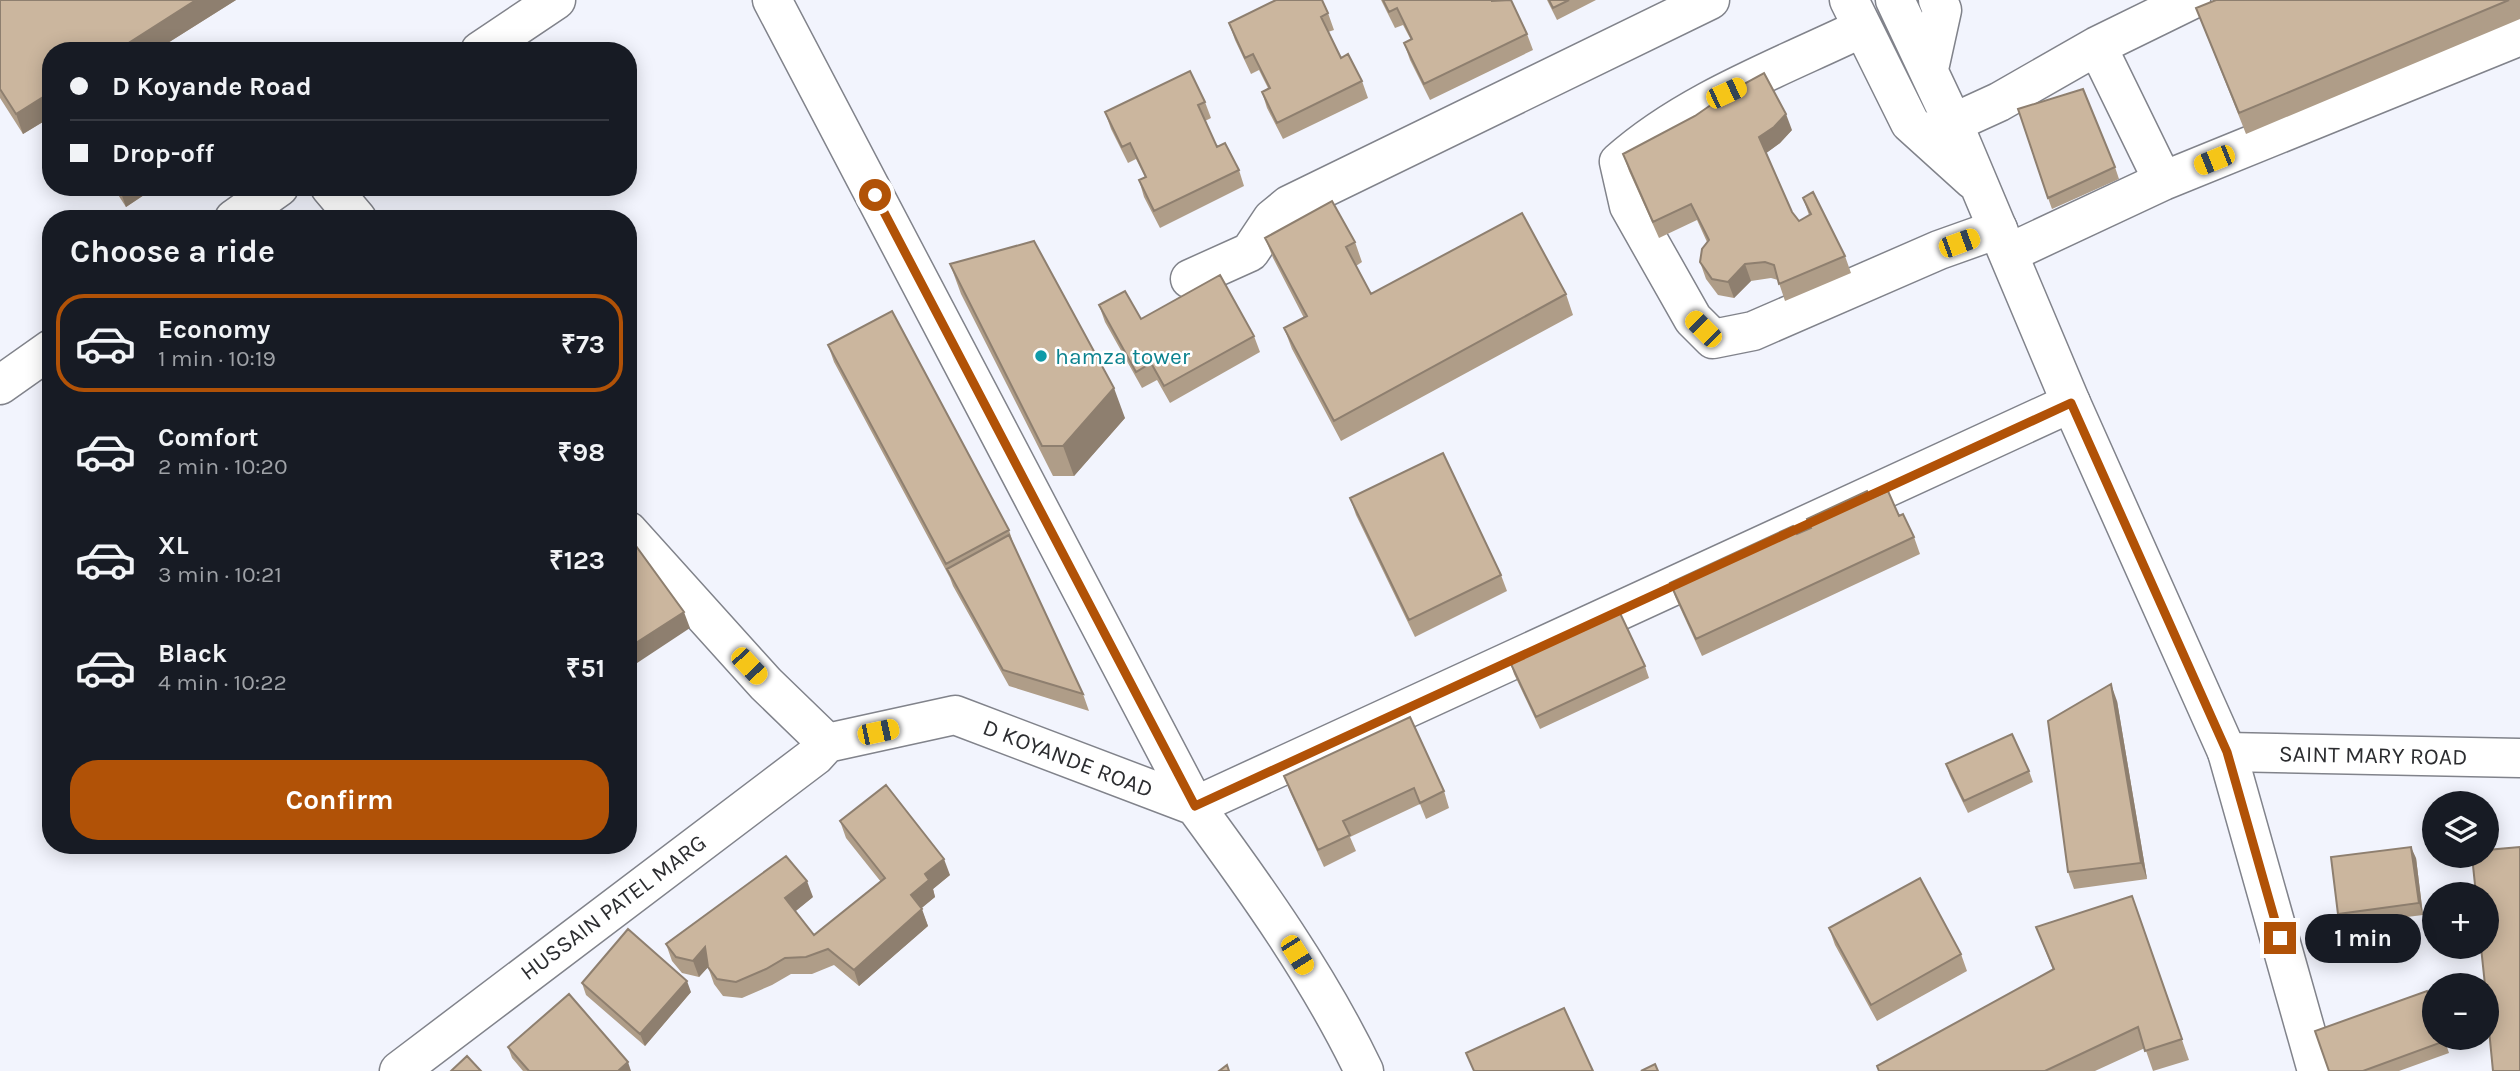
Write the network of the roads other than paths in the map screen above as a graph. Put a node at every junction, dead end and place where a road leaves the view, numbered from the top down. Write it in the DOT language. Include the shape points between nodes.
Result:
graph roads {
  1 [pos="556,0"];
  2 [pos="772,0"];
  3 [pos="1710,0"];
  4 [pos="1938,0"];
  5 [pos="2191,0"];
  6 [pos="1900,12"];
  7 [pos="1855,14"];
  8 [pos="2520,36"];
  9 [pos="493,42"];
  10 [pos="2097,46"];
  11 [pos="1929,69"];
  12 [pos="1954,123"];
  13 [pos="2163,181"];
  14 [pos="1981,188"];
  15 [pos="266,196"];
  16 [pos="338,196"];
  17 [pos="247,210"];
  18 [pos="349,210"];
  19 [pos="2003,241"];
  20 [pos="1190,279"];
  21 [pos="42,355"];
  22 [pos="0,385"];
  23 [pos="2071,403"];
  24 [pos="637,541"];
  25 [pos="827,743"];
  26 [pos="2227,752"];
  27 [pos="2520,758"];
  28 [pos="1195,806"];
  29 [pos="398,1071"];
  30 [pos="1364,1071"];
  31 [pos="2317,1071"];
  1 -- 9 [label="street"];
  2 -- 28 [label="street, D KOYANDE ROAD"];
  3 -- 20 [label="street" via="1289,205 1272,219 1250,253"];
  4 -- 11 [label="street" via="1942,10"];
  5 -- 10 [label="street"];
  6 -- 11 [label="street"];
  7 -- 14 [label="street" via="1910,122"];
  7 -- 19 [label="street" via="1637,146 1619,162 1629,206 1693,319 1713,339 1753,331 1939,250"];
  8 -- 13 [label="street"];
  10 -- 12 [label="street"];
  10 -- 13 [label="street"];
  11 -- 12 [label="street"];
  12 -- 14 [label="street"];
  13 -- 19 [label="street"];
  14 -- 19 [label="street"];
  15 -- 17 [label="street"];
  16 -- 18 [label="street"];
  19 -- 23 [label="street"];
  21 -- 22 [label="street"];
  23 -- 26 [label="street"];
  23 -- 28 [label="street"];
  24 -- 25 [label="street" via="766,684"];
  25 -- 28 [label="street, D KOYANDE ROAD" via="955,715"];
  25 -- 29 [label="street, HUSSAIN PATEL MARG"];
  26 -- 27 [label="street, SAINT MARY ROAD"];
  26 -- 31 [label="street"];
  28 -- 30 [label="street" via="1252,883 1345,1032"];
}
